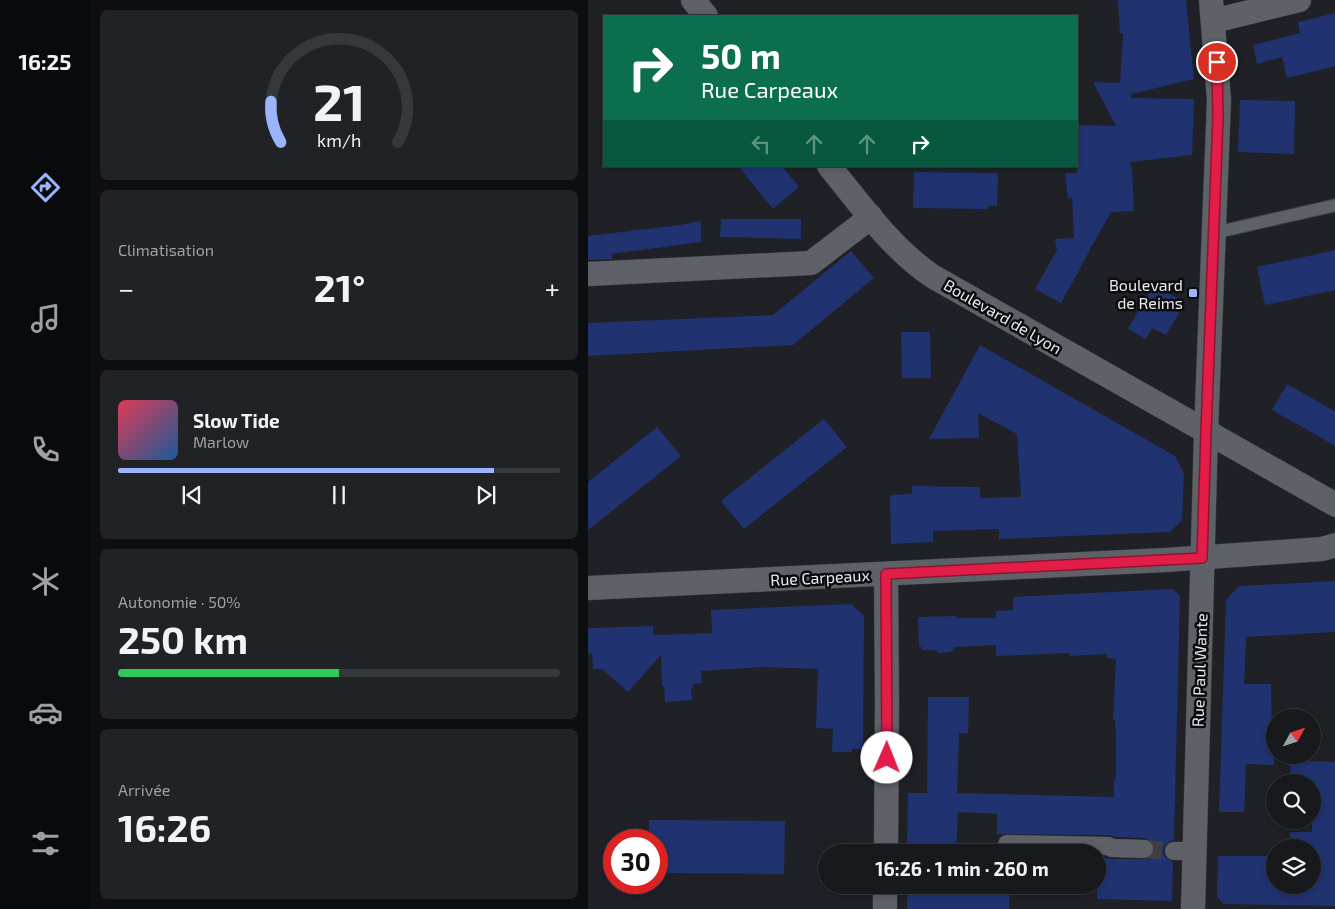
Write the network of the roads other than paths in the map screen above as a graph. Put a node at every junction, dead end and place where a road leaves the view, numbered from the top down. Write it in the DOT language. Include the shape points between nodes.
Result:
graph roads {
  1 [pos="692,0"];
  2 [pos="1299,0"];
  3 [pos="1212,10"];
  4 [pos="705,15"];
  5 [pos="830,167"];
  6 [pos="1336,205"];
  7 [pos="871,217"];
  8 [pos="1214,233"];
  9 [pos="588,274"];
  10 [pos="1206,432"];
  11 [pos="1336,505"];
  12 [pos="1336,545"];
  13 [pos="1202,558"];
  14 [pos="886,574"];
  15 [pos="588,588"];
  16 [pos="886,844"];
  17 [pos="1106,846"];
  18 [pos="1144,850"];
  19 [pos="886,894"];
  20 [pos="885,909"];
  21 [pos="1193,909"];
  1 -- 4 [label="street"];
  2 -- 3 [label="street"];
  3 -- 8 [label="street, Rue Paul Wante" via="1219,100"];
  5 -- 7 [label="street, Boulevard de Lyon"];
  6 -- 8 [label="lane"];
  7 -- 9 [label="street" via="810,263"];
  7 -- 10 [label="street, Boulevard de Lyon" via="902,252 932,276"];
  8 -- 10 [label="street, Rue Paul Wante"];
  10 -- 11 [label="street"];
  10 -- 13 [label="street, Rue Paul Wante"];
  12 -- 13 [label="street"];
  13 -- 14 [label="street, Rue Carpeaux"];
  13 -- 21 [label="street, Rue Paul Wante" via="1184,851"];
  14 -- 15 [label="street, Rue Carpeaux"];
  14 -- 16 [label="street"];
  17 -- 18 [label="street"];
  19 -- 20 [label="street"];
}
